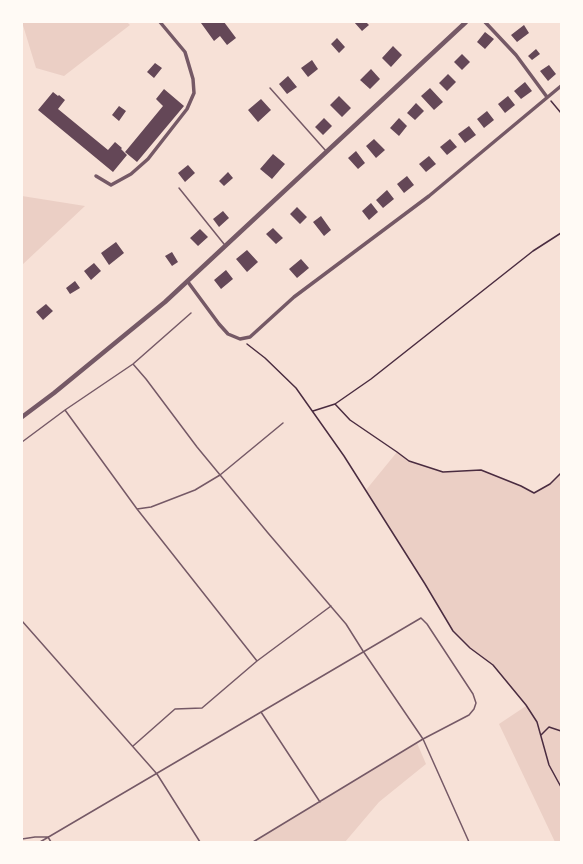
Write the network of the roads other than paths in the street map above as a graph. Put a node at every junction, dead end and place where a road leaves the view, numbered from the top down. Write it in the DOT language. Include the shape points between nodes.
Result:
graph roads {
  1 [pos="160,22"];
  2 [pos="466,22"];
  3 [pos="485,22"];
  4 [pos="561,86"];
  5 [pos="270,88"];
  6 [pos="547,97"];
  7 [pos="327,153"];
  8 [pos="96,176"];
  9 [pos="179,188"];
  10 [pos="226,246"];
  11 [pos="188,282"];
  12 [pos="191,313"];
  13 [pos="133,364"];
  14 [pos="65,410"];
  15 [pos="22,417"];
  16 [pos="283,423"];
  17 [pos="22,442"];
  18 [pos="220,475"];
  19 [pos="137,509"];
  20 [pos="332,606"];
  21 [pos="22,621"];
  22 [pos="363,651"];
  23 [pos="257,661"];
  24 [pos="260,711"];
  25 [pos="423,739"];
  26 [pos="132,746"];
  27 [pos="157,774"];
  28 [pos="320,802"];
  29 [pos="48,837"];
  30 [pos="22,839"];
  31 [pos="40,842"];
  32 [pos="51,842"];
  33 [pos="200,842"];
  34 [pos="253,842"];
  35 [pos="469,842"];
  1 -- 8 [label="street" via="185,52 193,79 194,93 187,109 148,159 131,174 111,185"];
  2 -- 7 [label="street"];
  3 -- 6 [label="street" via="516,55"];
  4 -- 6 [label="street"];
  5 -- 7 [label="lane"];
  6 -- 11 [label="street" via="429,196 294,297 250,337 240,339 228,334"];
  7 -- 10 [label="street"];
  9 -- 10 [label="lane"];
  10 -- 11 [label="street"];
  11 -- 15 [label="street"];
  12 -- 13 [label="lane"];
  13 -- 14 [label="lane"];
  13 -- 18 [label="lane"];
  14 -- 17 [label="lane"];
  14 -- 19 [label="lane"];
  16 -- 18 [label="lane"];
  18 -- 19 [label="lane" via="195,490 151,507"];
  18 -- 20 [label="lane"];
  19 -- 23 [label="lane"];
  20 -- 22 [label="lane"];
  20 -- 23 [label="lane"];
  21 -- 26 [label="lane"];
  22 -- 24 [label="lane"];
  22 -- 25 [label="lane"];
  22 -- 25 [label="lane" via="421,618 427,624 473,694 476,705 469,715"];
  23 -- 26 [label="lane" via="202,708 175,709"];
  24 -- 27 [label="lane"];
  24 -- 28 [label="lane"];
  25 -- 28 [label="lane"];
  25 -- 35 [label="lane"];
  26 -- 27 [label="lane"];
  27 -- 29 [label="lane"];
  27 -- 33 [label="lane"];
  28 -- 34 [label="lane"];
  29 -- 30 [label="lane"];
  29 -- 31 [label="lane"];
  29 -- 32 [label="lane"];
}
